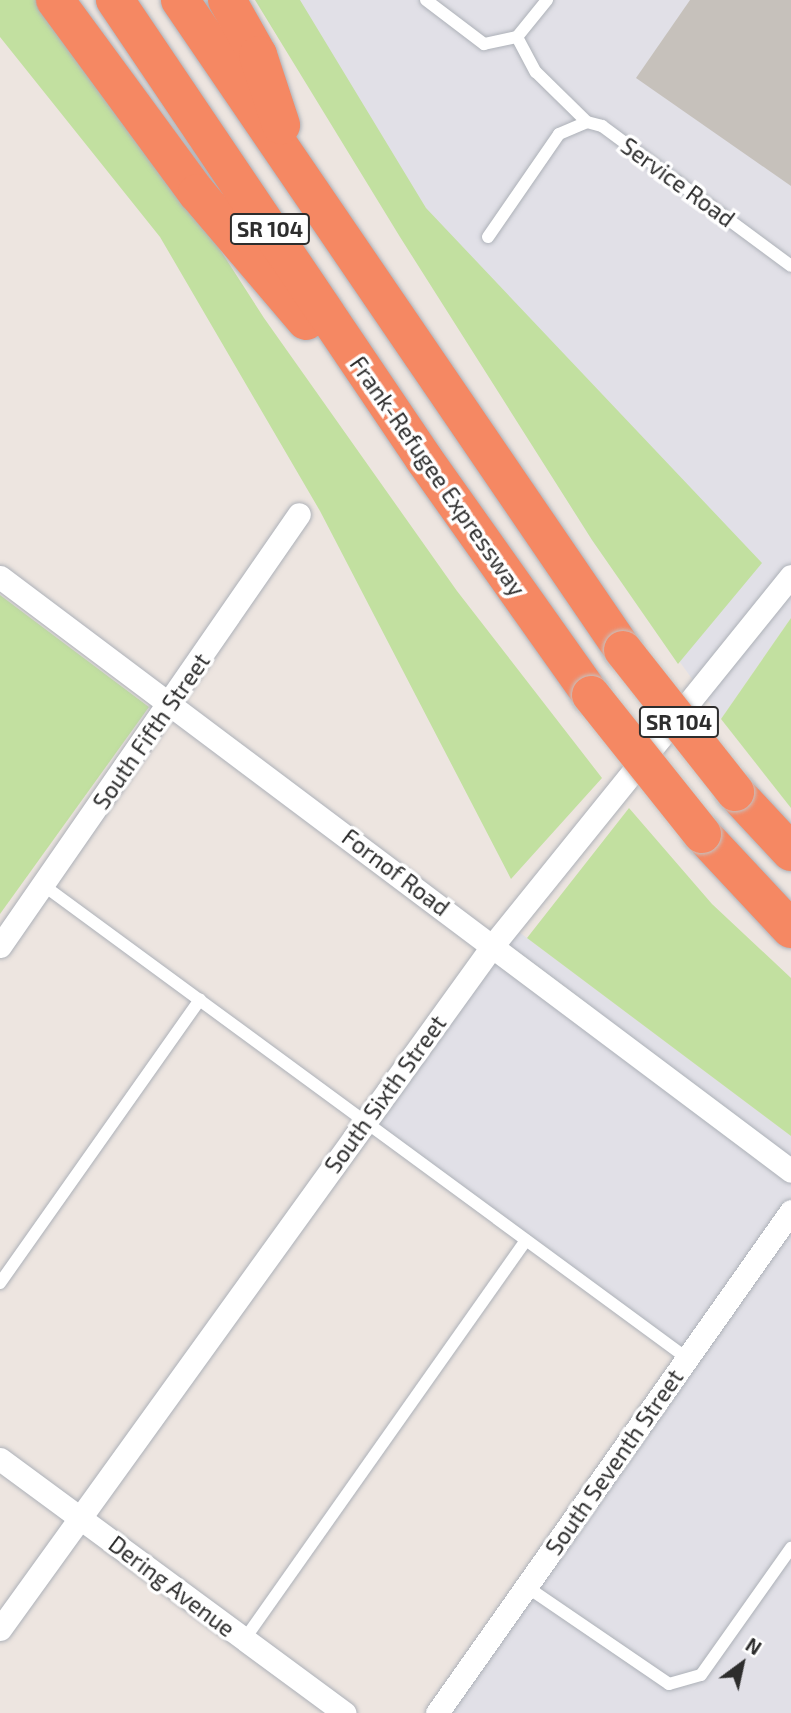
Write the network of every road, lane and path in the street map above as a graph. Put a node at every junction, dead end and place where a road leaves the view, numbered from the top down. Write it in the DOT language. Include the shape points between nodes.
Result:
graph roads {
  1 [pos="55,0"];
  2 [pos="115,0"];
  3 [pos="180,0"];
  4 [pos="227,0"];
  5 [pos="426,0"];
  6 [pos="547,0"];
  7 [pos="517,37"];
  8 [pos="587,122"];
  9 [pos="295,167"];
  10 [pos="488,237"];
  11 [pos="791,266"];
  12 [pos="424,459"];
  13 [pos="299,514"];
  14 [pos="791,576"];
  15 [pos="0,577"];
  16 [pos="171,704"];
  17 [pos="791,852"];
  18 [pos="43,885"];
  19 [pos="791,929"];
  20 [pos="493,945"];
  21 [pos="0,946"];
  22 [pos="200,1000"];
  23 [pos="365,1122"];
  24 [pos="791,1171"];
  25 [pos="791,1211"];
  26 [pos="526,1240"];
  27 [pos="0,1283"];
  28 [pos="688,1359"];
  29 [pos="0,1459"];
  30 [pos="80,1518"];
  31 [pos="791,1548"];
  32 [pos="527,1587"];
  33 [pos="0,1629"];
  34 [pos="244,1640"];
  35 [pos="344,1713"];
  36 [pos="437,1713"];
  1 -- 12 [label="highway" via="197,193"];
  2 -- 12 [label="highway, Frank-Refugee Expressway / SR 104"];
  3 -- 9 [label="highway, SR 104"];
  4 -- 9 [label="highway" via="258,55"];
  5 -- 7 [label="lane" via="484,44"];
  6 -- 7 [label="lane"];
  7 -- 8 [label="lane, Service Road" via="536,72"];
  8 -- 10 [label="lane" via="559,134"];
  8 -- 11 [label="lane, Service Road" via="601,126"];
  9 -- 17 [label="highway, SR 104, bridge" via="624,650 735,792"];
  12 -- 19 [label="highway, Frank-Refugee Expressway / SR 104, bridge" via="591,695 702,834"];
  13 -- 16 [label="street, South Fifth Street"];
  14 -- 20 [label="street, South Sixth Street"];
  15 -- 16 [label="street, Fornof Road"];
  16 -- 18 [label="street, South Fifth Street"];
  16 -- 20 [label="street, Fornof Road"];
  18 -- 21 [label="street, South Fifth Street"];
  18 -- 22 [label="lane"];
  20 -- 23 [label="street, South Sixth Street"];
  20 -- 24 [label="street, Fornof Road"];
  22 -- 23 [label="lane"];
  22 -- 27 [label="lane"];
  23 -- 26 [label="lane"];
  23 -- 30 [label="street, South Sixth Street"];
  25 -- 28 [label="street, South Seventh Street"];
  26 -- 28 [label="lane"];
  26 -- 34 [label="lane"];
  28 -- 32 [label="street, South Seventh Street"];
  29 -- 30 [label="street, Dering Avenue"];
  30 -- 33 [label="street, South Sixth Street"];
  30 -- 34 [label="street, Dering Avenue"];
  31 -- 32 [label="lane" via="701,1675 669,1684"];
  32 -- 36 [label="street, South Seventh Street"];
  34 -- 35 [label="street, Dering Avenue"];
}
